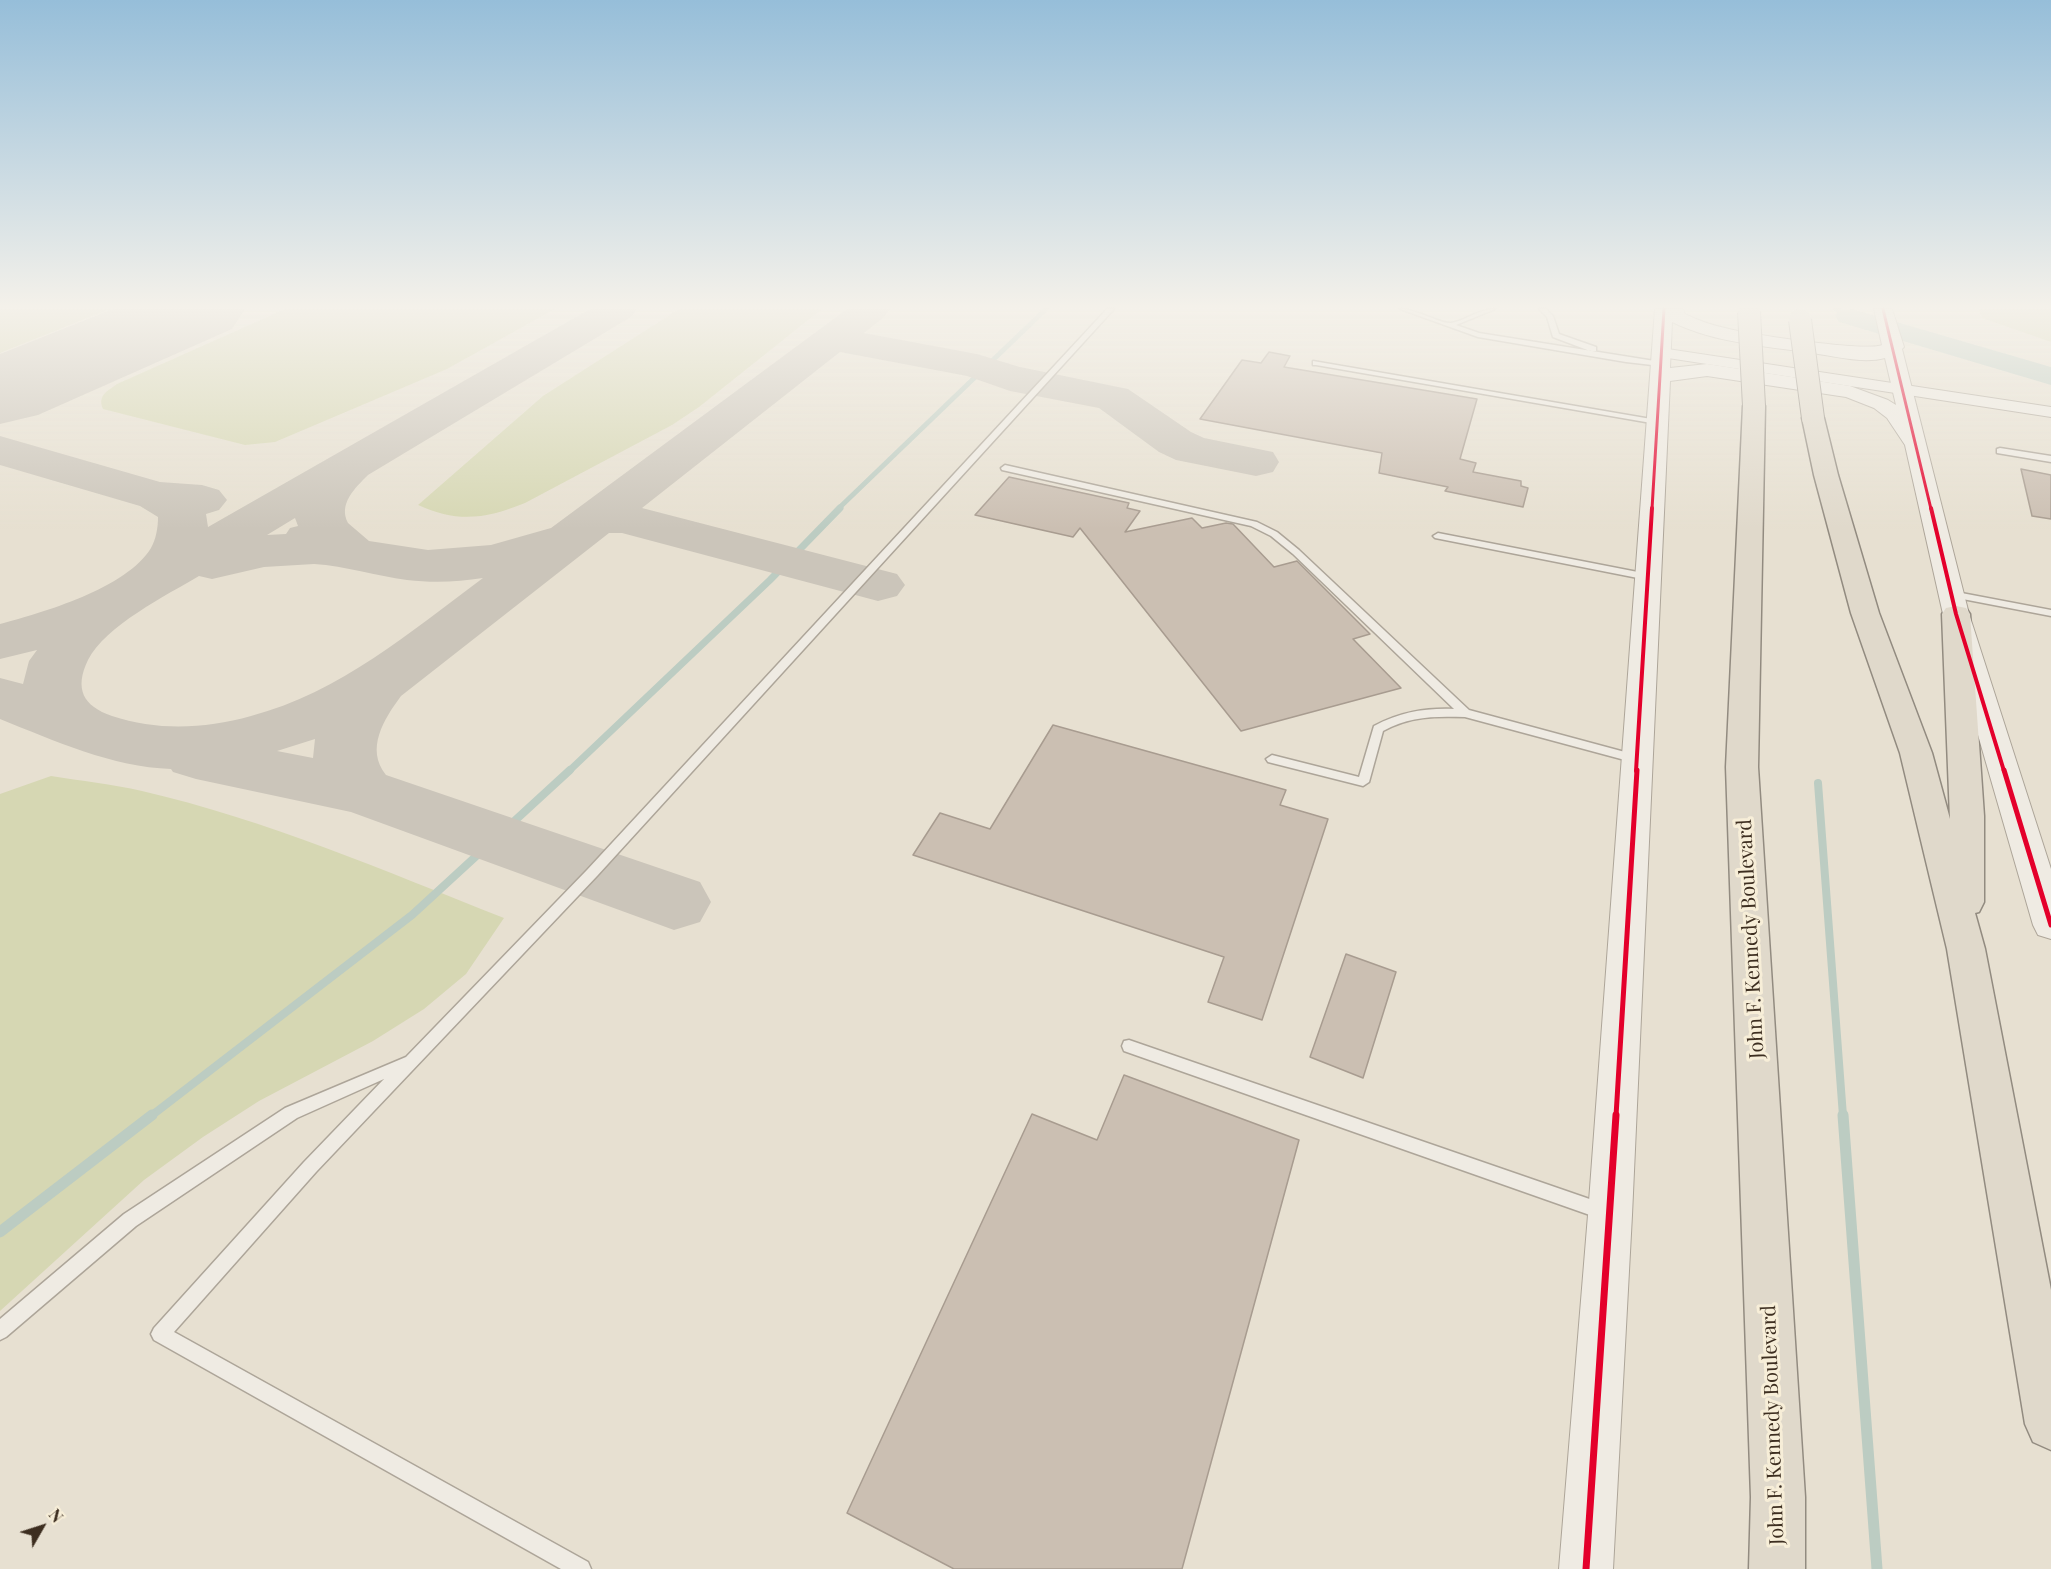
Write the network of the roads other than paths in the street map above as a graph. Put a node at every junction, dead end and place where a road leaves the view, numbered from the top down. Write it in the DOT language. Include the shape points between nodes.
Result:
graph roads {
  1 [pos="1044,382"];
  2 [pos="1427,382"];
  3 [pos="1660,382"];
  4 [pos="1753,382"];
  5 [pos="1786,382"];
  6 [pos="1808,382"];
  7 [pos="1902,382"];
  8 [pos="1903,382"];
  9 [pos="1904,382"];
  10 [pos="2051,398"];
  11 [pos="2051,412"];
  12 [pos="1657,422"];
  13 [pos="1918,451"];
  14 [pos="2000,451"];
  15 [pos="2051,459"];
  16 [pos="1005,468"];
  17 [pos="1438,536"];
  18 [pos="1648,578"];
  19 [pos="1954,604"];
  20 [pos="2051,613"];
  21 [pos="1465,713"];
  22 [pos="1272,759"];
  23 [pos="1637,759"];
  24 [pos="2051,925"];
  25 [pos="1966,949"];
  26 [pos="1129,1046"];
  27 [pos="412,1060"];
  28 [pos="1610,1215"];
  29 [pos="0,1331"];
  30 [pos="2051,1424"];
  31 [pos="581,1569"];
  32 [pos="1586,1569"];
  33 [pos="1777,1569"];
  1 -- 27 [label="lane" via="592,873"];
  2 -- 12 [label="lane"];
  3 -- 12 [label="street"];
  4 -- 33 [label="highway, John F. Kennedy Boulevard, bridge" via="1742,767 1778,1497"];
  5 -- 13 [label="street" via="1850,392 1881,404 1895,414"];
  6 -- 25 [label="highway, bridge" via="1826,475 1865,613 1916,753"];
  7 -- 13 [label="street"];
  8 -- 11 [label="street"];
  9 -- 10 [label="street"];
  12 -- 18 [label="street"];
  13 -- 19 [label="street"];
  14 -- 15 [label="lane"];
  16 -- 21 [label="lane" via="1254,524 1274,534"];
  17 -- 18 [label="lane"];
  18 -- 23 [label="street"];
  19 -- 20 [label="lane"];
  19 -- 24 [label="street"];
  19 -- 25 [label="highway" via="1967,816"];
  21 -- 22 [label="lane" via="1427,712 1395,718 1378,729 1363,782"];
  21 -- 23 [label="lane"];
  23 -- 28 [label="street"];
  25 -- 30 [label="highway"];
  26 -- 28 [label="lane"];
  27 -- 29 [label="lane" via="291,1113 130,1220"];
  27 -- 31 [label="lane" via="160,1334"];
  28 -- 32 [label="street"];
}
